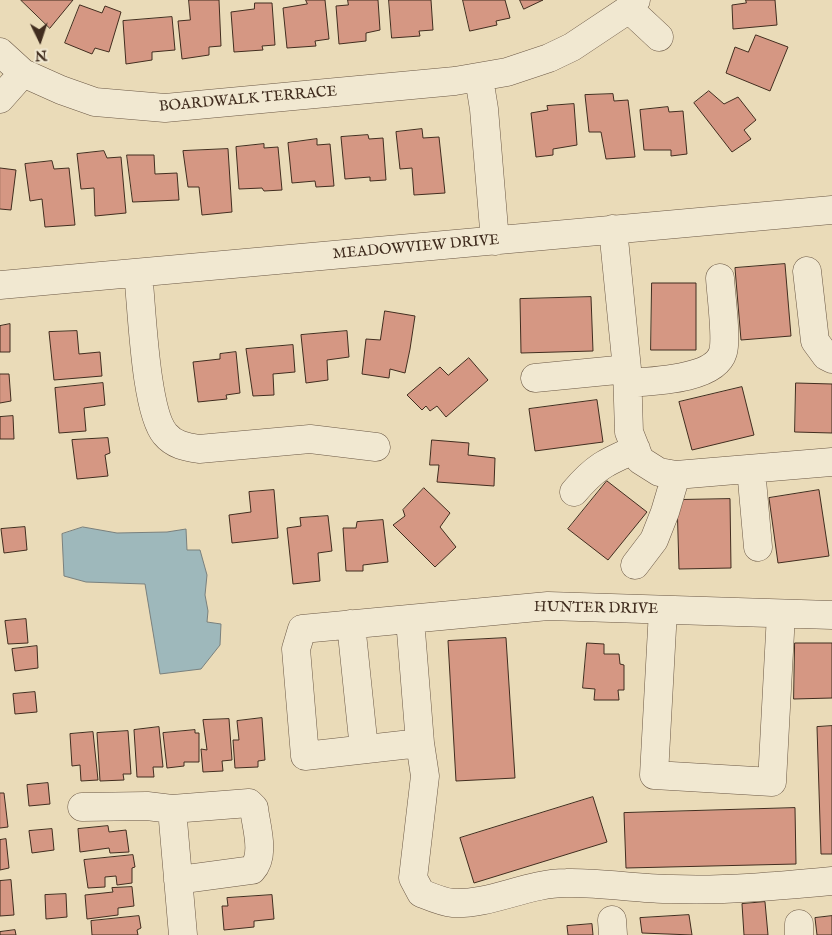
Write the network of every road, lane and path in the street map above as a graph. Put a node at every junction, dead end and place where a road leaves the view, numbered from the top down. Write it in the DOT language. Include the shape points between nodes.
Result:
graph roads {
  1 [pos="632,5"];
  2 [pos="660,36"];
  3 [pos="0,52"];
  4 [pos="23,73"];
  5 [pos="479,78"];
  6 [pos="0,98"];
  7 [pos="832,210"];
  8 [pos="613,229"];
  9 [pos="495,240"];
  10 [pos="807,271"];
  11 [pos="138,272"];
  12 [pos="720,278"];
  13 [pos="0,285"];
  14 [pos="832,358"];
  15 [pos="627,376"];
  16 [pos="536,378"];
  17 [pos="376,446"];
  18 [pos="636,449"];
  19 [pos="832,462"];
  20 [pos="751,469"];
  21 [pos="676,475"];
  22 [pos="574,492"];
  23 [pos="758,547"];
  24 [pos="635,565"];
  25 [pos="663,610"];
  26 [pos="781,614"];
  27 [pos="832,615"];
  28 [pos="410,619"];
  29 [pos="351,624"];
  30 [pos="420,743"];
  31 [pos="364,749"];
  32 [pos="82,807"];
  33 [pos="172,809"];
  34 [pos="178,880"];
  35 [pos="832,880"];
  36 [pos="183,935"];
  1 -- 2 [label="street"];
  1 -- 5 [label="street, BOARDWALK TERRACE" via="549,58"];
  3 -- 4 [label="street, BOARDWALK TERRACE"];
  4 -- 5 [label="street, BOARDWALK TERRACE" via="95,102 165,108"];
  4 -- 6 [label="street"];
  5 -- 9 [label="street"];
  7 -- 8 [label="street, MEADOWVIEW DRIVE"];
  8 -- 9 [label="street, MEADOWVIEW DRIVE"];
  8 -- 15 [label="street"];
  9 -- 11 [label="street, MEADOWVIEW DRIVE"];
  10 -- 14 [label="street" via="815,341 826,356"];
  11 -- 13 [label="street, MEADOWVIEW DRIVE"];
  11 -- 17 [label="street" via="154,410 158,426 172,442 199,449 310,439"];
  12 -- 15 [label="street" via="724,340 723,352 717,363 697,374"];
  15 -- 16 [label="street"];
  15 -- 18 [label="street" via="629,432"];
  18 -- 21 [label="street" via="640,460 659,472"];
  18 -- 22 [label="street" via="604,463"];
  19 -- 20 [label="street"];
  20 -- 21 [label="street"];
  20 -- 23 [label="street"];
  21 -- 24 [label="street" via="654,540"];
  25 -- 26 [label="street, HUNTER DRIVE"];
  25 -- 26 [label="street" via="654,776 772,782"];
  25 -- 28 [label="street, HUNTER DRIVE" via="548,606"];
  26 -- 27 [label="street, HUNTER DRIVE"];
  28 -- 29 [label="street, HUNTER DRIVE"];
  28 -- 30 [label="street"];
  29 -- 31 [label="street"];
  29 -- 31 [label="street, HUNTER DRIVE" via="302,628 296,649 305,756"];
  30 -- 31 [label="street"];
  30 -- 35 [label="street" via="425,776 413,878 421,893 435,898 452,903 472,902 565,883 673,890 762,888"];
  32 -- 33 [label="street"];
  33 -- 34 [label="street"];
  33 -- 34 [label="street" via="249,803 254,808 260,851 258,864 252,870"];
  34 -- 36 [label="street"];
}
